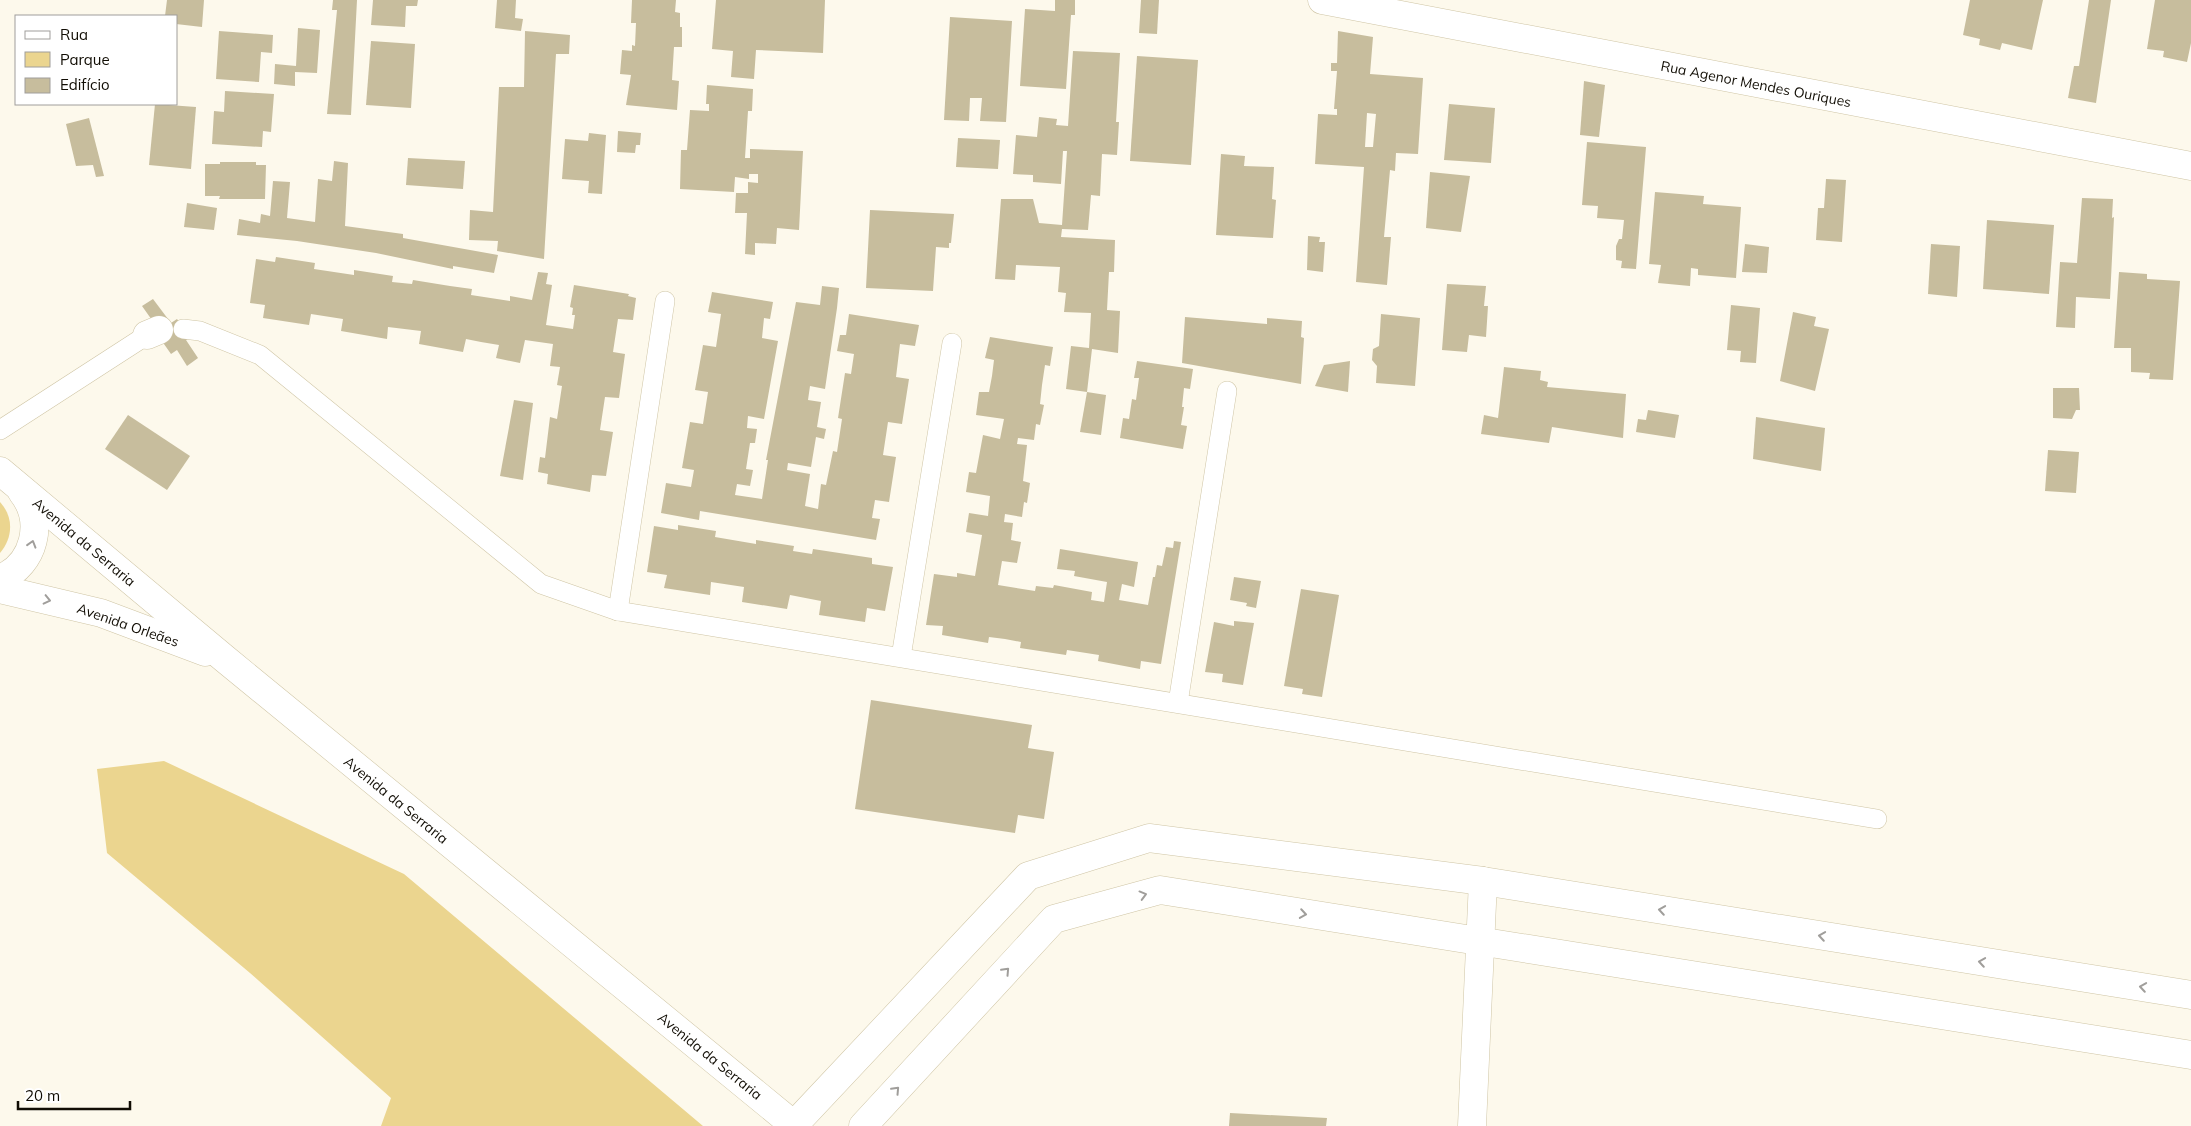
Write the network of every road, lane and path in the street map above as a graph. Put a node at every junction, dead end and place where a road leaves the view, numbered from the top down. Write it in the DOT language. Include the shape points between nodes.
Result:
graph roads {
  1 [pos="1322,0"];
  2 [pos="2191,166"];
  3 [pos="666,301"];
  4 [pos="952,343"];
  5 [pos="1227,391"];
  6 [pos="0,430"];
  7 [pos="9,479"];
  8 [pos="0,579"];
  9 [pos="0,589"];
  10 [pos="618,611"];
  11 [pos="901,657"];
  12 [pos="225,659"];
  13 [pos="1178,704"];
  14 [pos="1877,819"];
  15 [pos="1483,882"];
  16 [pos="1480,943"];
  17 [pos="2191,995"];
  18 [pos="2191,1055"];
  19 [pos="794,1126"];
  20 [pos="863,1126"];
  21 [pos="1472,1126"];
  1 -- 2 [label="street, Rua Agenor Mendes Ouriques"];
  3 -- 10 [label="lane"];
  4 -- 11 [label="lane"];
  5 -- 13 [label="lane"];
  6 -- 10 [label="lane" via="163,331 200,331 260,355 541,584"];
  8 -- 7 [label="street, one-way" via="22,563 31,550 35,533 29,500"];
  7 -- 12 [label="street, Avenida da Serraria"];
  9 -- 12 [label="street, Avenida Orleães, one-way" via="101,613"];
  10 -- 11 [label="lane"];
  11 -- 13 [label="lane"];
  12 -- 19 [label="street, Avenida da Serraria"];
  13 -- 14 [label="lane"];
  15 -- 16 [label="street"];
  17 -- 15 [label="street, one-way"];
  15 -- 19 [label="street" via="1149,838 1028,876"];
  16 -- 18 [label="street"];
  20 -- 16 [label="street, one-way" via="1054,919 1160,890"];
  16 -- 21 [label="street"];
}
